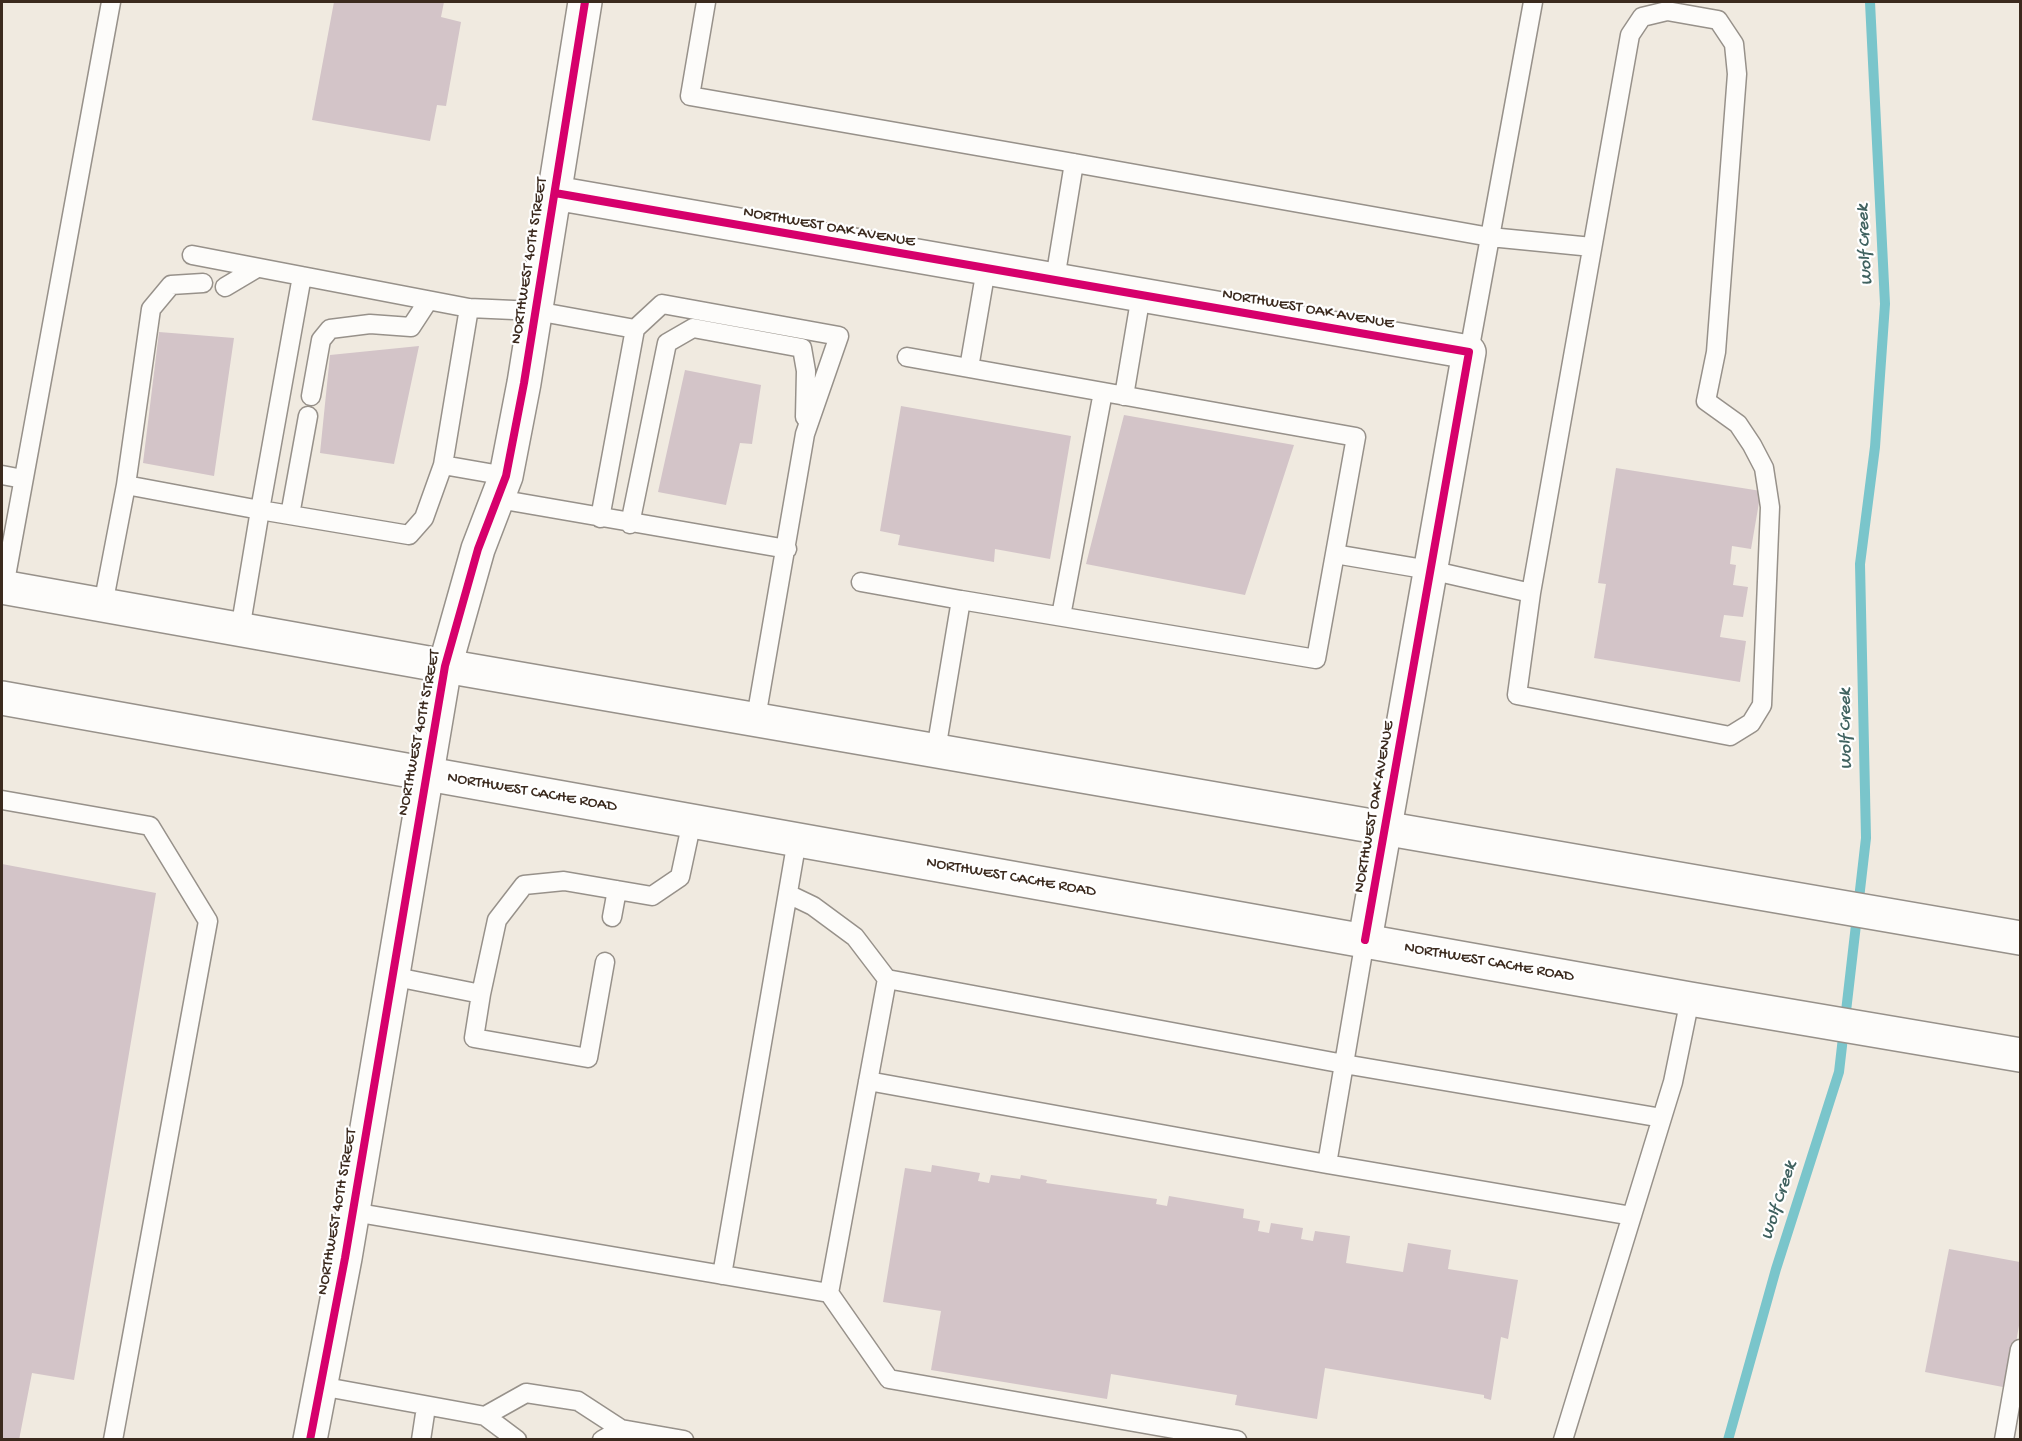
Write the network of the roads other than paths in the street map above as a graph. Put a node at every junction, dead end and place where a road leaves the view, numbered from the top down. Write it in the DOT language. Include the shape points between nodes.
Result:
graph roads {
  1 [pos="111,2"];
  2 [pos="585,2"];
  3 [pos="706,2"];
  4 [pos="1533,2"];
  5 [pos="1074,162"];
  6 [pos="555,193"];
  7 [pos="1490,237"];
  8 [pos="1592,247"];
  9 [pos="192,255"];
  10 [pos="257,268"];
  11 [pos="986,269"];
  12 [pos="302,276"];
  13 [pos="1054,279"];
  14 [pos="202,283"];
  15 [pos="225,287"];
  16 [pos="1141,295"];
  17 [pos="428,301"];
  18 [pos="469,308"];
  19 [pos="536,311"];
  20 [pos="635,329"];
  21 [pos="1469,352"];
  22 [pos="907,357"];
  23 [pos="969,368"];
  24 [pos="1103,392"];
  25 [pos="311,396"];
  26 [pos="1124,396"];
  27 [pos="308,416"];
  28 [pos="805,434"];
  29 [pos="443,465"];
  30 [pos="2,475"];
  31 [pos="22,478"];
  32 [pos="126,485"];
  33 [pos="502,487"];
  34 [pos="260,510"];
  35 [pos="290,515"];
  36 [pos="600,518"];
  37 [pos="630,524"];
  38 [pos="787,549"];
  39 [pos="1335,554"];
  40 [pos="1430,570"];
  41 [pos="861,582"];
  42 [pos="3,587"];
  43 [pos="1531,593"];
  44 [pos="961,600"];
  45 [pos="103,605"];
  46 [pos="1061,616"];
  47 [pos="240,630"];
  48 [pos="445,666"];
  49 [pos="2,698"];
  50 [pos="756,718"];
  51 [pos="936,750"];
  52 [pos="425,774"];
  53 [pos="2,800"];
  54 [pos="692,821"];
  55 [pos="1384,829"];
  56 [pos="796,840"];
  57 [pos="617,890"];
  58 [pos="788,894"];
  59 [pos="612,917"];
  60 [pos="2020,938"];
  61 [pos="1365,940"];
  62 [pos="605,962"];
  63 [pos="391,976"];
  64 [pos="887,979"];
  65 [pos="481,994"];
  66 [pos="1690,999"];
  67 [pos="2014,1054"];
  68 [pos="1344,1064"];
  69 [pos="868,1081"];
  70 [pos="1662,1118"];
  71 [pos="1327,1164"];
  72 [pos="353,1212"];
  73 [pos="1632,1216"];
  74 [pos="722,1275"];
  75 [pos="829,1293"];
  76 [pos="2020,1349"];
  77 [pos="321,1386"];
  78 [pos="426,1407"];
  79 [pos="485,1416"];
  80 [pos="621,1428"];
  81 [pos="113,1440"];
  82 [pos="310,1440"];
  83 [pos="421,1440"];
  84 [pos="517,1440"];
  85 [pos="602,1440"];
  86 [pos="684,1440"];
  87 [pos="1237,1440"];
  88 [pos="1563,1440"];
  89 [pos="2004,1440"];
  1 -- 31 [label="lane"];
  2 -- 6 [label="main road, NORTHWEST 40TH STREET"];
  3 -- 5 [label="lane" via="690,96"];
  4 -- 7 [label="lane"];
  5 -- 7 [label="lane"];
  5 -- 13 [label="lane"];
  6 -- 11 [label="main road, NORTHWEST OAK AVENUE"];
  6 -- 19 [label="main road, NORTHWEST 40TH STREET"];
  7 -- 8 [label="lane"];
  7 -- 21 [label="lane"];
  8 -- 43 [label="lane"];
  8 -- 43 [label="lane" via="1630,35 1642,17 1667,12 1718,20 1734,44 1737,74 1716,352 1706,400 1738,424 1764,468 1770,507 1762,705 1751,723 1730,736 1516,695"];
  9 -- 10 [label="lane"];
  10 -- 12 [label="lane"];
  10 -- 15 [label="lane"];
  11 -- 13 [label="main road, NORTHWEST OAK AVENUE"];
  11 -- 23 [label="lane"];
  12 -- 17 [label="lane"];
  12 -- 34 [label="lane"];
  13 -- 16 [label="main road, NORTHWEST OAK AVENUE"];
  14 -- 32 [label="lane" via="171,285 151,309"];
  16 -- 21 [label="main road, NORTHWEST OAK AVENUE"];
  16 -- 26 [label="lane"];
  17 -- 18 [label="lane"];
  17 -- 25 [label="lane" via="411,327 370,324 330,329 321,340"];
  18 -- 19 [label="lane"];
  18 -- 29 [label="lane"];
  19 -- 20 [label="lane"];
  19 -- 33 [label="main road, NORTHWEST 40TH STREET"];
  20 -- 28 [label="lane" via="662,304 839,336"];
  20 -- 36 [label="lane"];
  21 -- 40 [label="main road, NORTHWEST OAK AVENUE"];
  22 -- 23 [label="lane"];
  23 -- 24 [label="lane"];
  24 -- 26 [label="lane"];
  24 -- 46 [label="lane"];
  26 -- 39 [label="lane" via="1356,437"];
  27 -- 35 [label="lane"];
  28 -- 37 [label="lane" via="806,371 802,348 693,328 667,343"];
  28 -- 38 [label="lane"];
  29 -- 33 [label="lane"];
  29 -- 35 [label="lane" via="424,518 409,535"];
  30 -- 31 [label="lane"];
  31 -- 42 [label="lane"];
  32 -- 34 [label="lane"];
  32 -- 45 [label="lane"];
  33 -- 36 [label="lane"];
  33 -- 48 [label="main road, NORTHWEST 40TH STREET" via="477,549"];
  34 -- 35 [label="lane"];
  34 -- 47 [label="lane"];
  36 -- 37 [label="lane"];
  37 -- 38 [label="lane"];
  38 -- 50 [label="lane"];
  39 -- 40 [label="lane"];
  39 -- 46 [label="lane" via="1316,659"];
  40 -- 43 [label="lane"];
  40 -- 55 [label="main road, NORTHWEST OAK AVENUE"];
  41 -- 44 [label="lane"];
  42 -- 45 [label="main road"];
  44 -- 46 [label="lane"];
  44 -- 51 [label="lane"];
  45 -- 47 [label="main road"];
  47 -- 48 [label="main road"];
  48 -- 50 [label="main road"];
  48 -- 52 [label="main road, NORTHWEST 40TH STREET"];
  49 -- 52 [label="main road, NORTHWEST CACHE ROAD"];
  50 -- 51 [label="main road"];
  51 -- 55 [label="main road"];
  52 -- 54 [label="main road, NORTHWEST CACHE ROAD"];
  52 -- 63 [label="main road, NORTHWEST 40TH STREET"];
  53 -- 81 [label="lane" via="150,826 208,921"];
  54 -- 56 [label="main road, NORTHWEST CACHE ROAD"];
  54 -- 57 [label="lane" via="680,878 652,896"];
  55 -- 60 [label="main road"];
  55 -- 61 [label="main road, NORTHWEST OAK AVENUE"];
  56 -- 58 [label="lane"];
  56 -- 61 [label="main road, NORTHWEST CACHE ROAD"];
  57 -- 59 [label="lane"];
  57 -- 65 [label="lane" via="564,881 524,885 497,920"];
  58 -- 64 [label="lane" via="813,906 855,938"];
  58 -- 74 [label="lane"];
  61 -- 66 [label="main road, NORTHWEST CACHE ROAD"];
  61 -- 68 [label="lane"];
  62 -- 65 [label="lane" via="588,1058 474,1038"];
  63 -- 65 [label="lane"];
  63 -- 72 [label="main road, NORTHWEST 40TH STREET"];
  64 -- 68 [label="lane"];
  64 -- 69 [label="lane"];
  66 -- 67 [label="main road, NORTHWEST CACHE ROAD"];
  66 -- 70 [label="lane"];
  68 -- 70 [label="lane"];
  68 -- 71 [label="lane"];
  69 -- 71 [label="lane"];
  69 -- 75 [label="lane"];
  70 -- 73 [label="lane"];
  71 -- 73 [label="lane"];
  72 -- 74 [label="lane"];
  72 -- 77 [label="main road, NORTHWEST 40TH STREET"];
  73 -- 88 [label="lane"];
  74 -- 75 [label="lane"];
  75 -- 87 [label="lane" via="889,1380"];
  76 -- 89 [label="lane"];
  77 -- 78 [label="lane"];
  77 -- 82 [label="main road, NORTHWEST 40TH STREET"];
  78 -- 79 [label="lane"];
  78 -- 83 [label="lane"];
  79 -- 80 [label="lane" via="526,1394 578,1401"];
  79 -- 84 [label="lane"];
  80 -- 85 [label="lane"];
  80 -- 86 [label="lane"];
}
